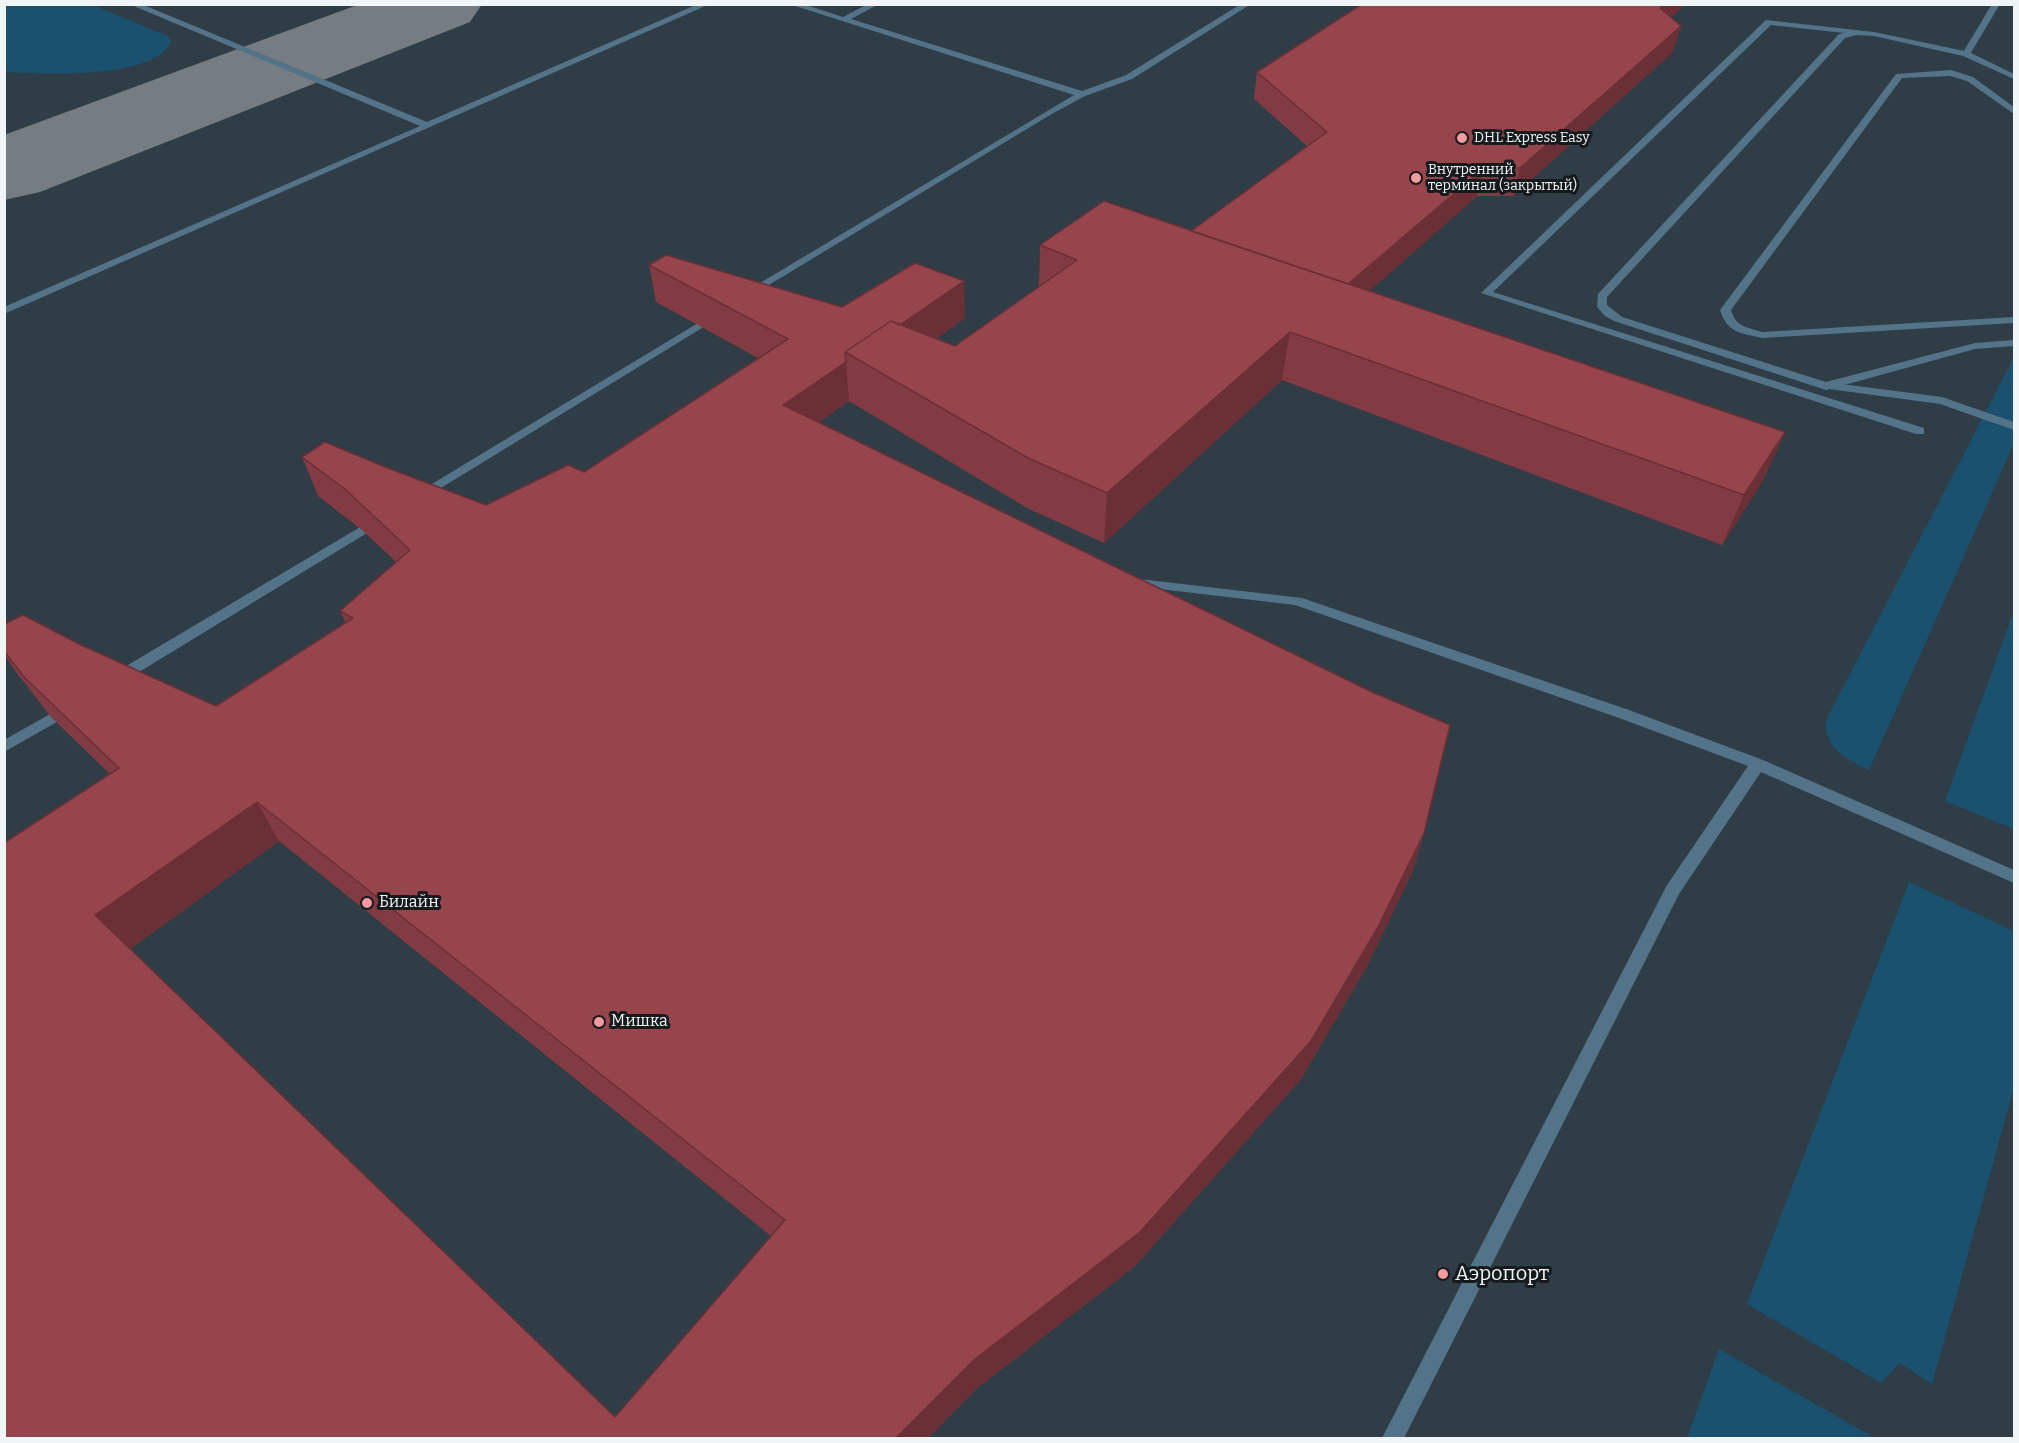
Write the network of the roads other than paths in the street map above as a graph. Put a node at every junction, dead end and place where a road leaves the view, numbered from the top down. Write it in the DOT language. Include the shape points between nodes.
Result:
graph roads {
  1 [pos="133,4"];
  2 [pos="706,4"];
  3 [pos="793,4"];
  4 [pos="875,4"];
  5 [pos="1247,4"];
  6 [pos="1996,4"];
  7 [pos="843,20"];
  8 [pos="1856,33"];
  9 [pos="1966,54"];
  10 [pos="2014,77"];
  11 [pos="1082,94"];
  12 [pos="2014,111"];
  13 [pos="428,126"];
  14 [pos="736,302"];
  15 [pos="4,311"];
  16 [pos="2014,320"];
  17 [pos="698,326"];
  18 [pos="2014,343"];
  19 [pos="1826,386"];
  20 [pos="2014,426"];
  21 [pos="1920,431"];
  22 [pos="410,501"];
  23 [pos="362,530"];
  24 [pos="1115,580"];
  25 [pos="106,685"];
  26 [pos="52,718"];
  27 [pos="4,747"];
  28 [pos="1758,764"];
  29 [pos="2014,877"];
  30 [pos="1393,1438"];
  1 -- 13 [label="street"];
  2 -- 13 [label="street"];
  3 -- 7 [label="street"];
  4 -- 7 [label="street"];
  5 -- 11 [label="street" via="1129,77"];
  6 -- 9 [label="street"];
  7 -- 11 [label="street"];
  8 -- 9 [label="street"];
  8 -- 19 [label="street" via="1842,36 1602,296 1600,305 1618,319"];
  8 -- 21 [label="street" via="1769,22 1486,293"];
  9 -- 10 [label="street"];
  11 -- 14 [label="street"];
  12 -- 16 [label="street" via="1970,79 1952,73 1899,76 1725,310 1729,322 1762,335"];
  13 -- 15 [label="street"];
  17 -- 22 [label="street"];
  18 -- 19 [label="street" via="1975,346"];
  19 -- 20 [label="street" via="1942,400"];
  23 -- 25 [label="street"];
  24 -- 28 [label="street" via="1297,601"];
  26 -- 27 [label="street"];
  28 -- 29 [label="street"];
  28 -- 30 [label="street" via="1673,890"];
}
